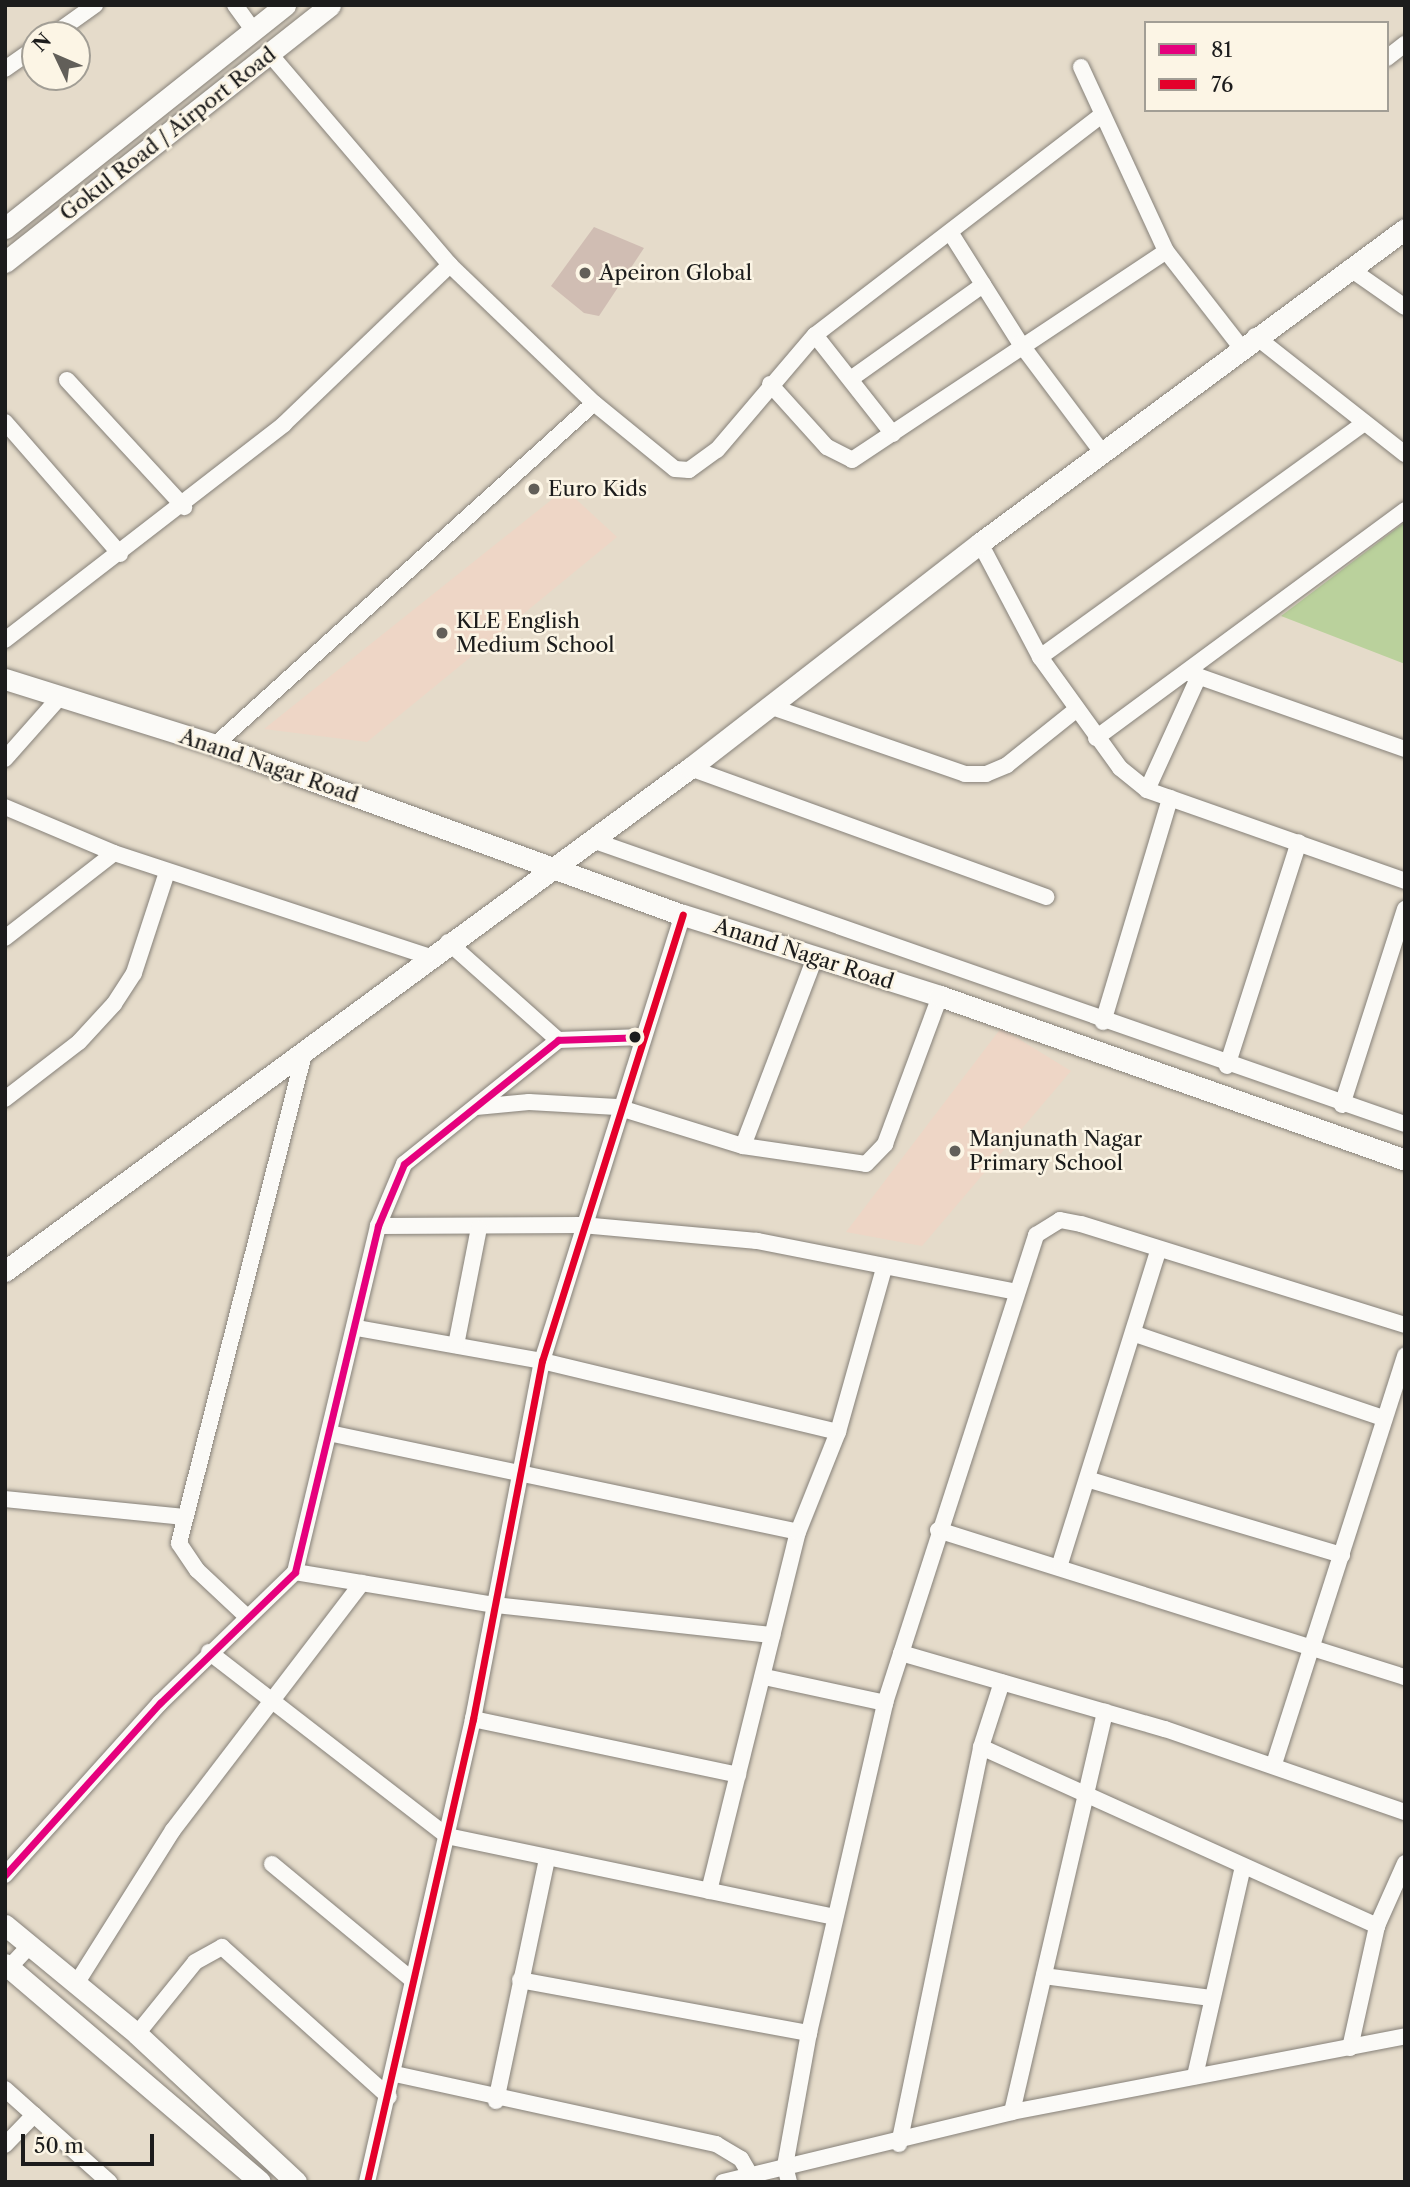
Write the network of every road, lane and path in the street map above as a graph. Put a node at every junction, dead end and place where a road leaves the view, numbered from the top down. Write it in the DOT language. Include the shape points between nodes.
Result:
graph roads {
  1 [pos="95,5"];
  2 [pos="235,5"];
  3 [pos="285,5"];
  4 [pos="330,5"];
  5 [pos="73,21"];
  6 [pos="253,30"];
  7 [pos="1405,44"];
  8 [pos="269,53"];
  9 [pos="1389,56"];
  10 [pos="21,58"];
  11 [pos="1081,67"];
  12 [pos="5,69"];
  13 [pos="1102,115"];
  14 [pos="5,228"];
  15 [pos="1405,229"];
  16 [pos="950,232"];
  17 [pos="1166,251"];
  18 [pos="5,262"];
  19 [pos="450,265"];
  20 [pos="1349,268"];
  21 [pos="983,285"];
  22 [pos="1405,307"];
  23 [pos="815,335"];
  24 [pos="1248,341"];
  25 [pos="1020,343"];
  26 [pos="852,378"];
  27 [pos="67,380"];
  28 [pos="771,384"];
  29 [pos="594,403"];
  30 [pos="5,422"];
  31 [pos="1364,423"];
  32 [pos="893,434"];
  33 [pos="1101,451"];
  34 [pos="1405,454"];
  35 [pos="184,507"];
  36 [pos="1405,510"];
  37 [pos="980,542"];
  38 [pos="120,554"];
  39 [pos="5,640"];
  40 [pos="1040,657"];
  41 [pos="1194,674"];
  42 [pos="5,679"];
  43 [pos="58,699"];
  44 [pos="769,706"];
  45 [pos="1076,710"];
  46 [pos="1096,738"];
  47 [pos="215,745"];
  48 [pos="1405,749"];
  49 [pos="5,759"];
  50 [pos="690,768"];
  51 [pos="1147,790"];
  52 [pos="1170,798"];
  53 [pos="5,807"];
  54 [pos="592,840"];
  55 [pos="1299,842"];
  56 [pos="114,853"];
  57 [pos="552,868"];
  58 [pos="167,872"];
  59 [pos="1405,881"];
  60 [pos="1046,897"];
  61 [pos="1405,909"];
  62 [pos="683,915"];
  63 [pos="5,938"];
  64 [pos="448,942"];
  65 [pos="428,956"];
  66 [pos="814,960"];
  67 [pos="940,996"];
  68 [pos="1103,1022"];
  69 [pos="643,1037"];
  70 [pos="558,1040"];
  71 [pos="305,1050"];
  72 [pos="1227,1066"];
  73 [pos="5,1099"];
  74 [pos="1342,1105"];
  75 [pos="476,1107"];
  76 [pos="617,1107"];
  77 [pos="1405,1124"];
  78 [pos="743,1146"];
  79 [pos="1405,1160"];
  80 [pos="582,1225"];
  81 [pos="378,1226"];
  82 [pos="479,1228"];
  83 [pos="1158,1252"];
  84 [pos="884,1268"];
  85 [pos="5,1271"];
  86 [pos="1016,1292"];
  87 [pos="1405,1325"];
  88 [pos="357,1328"];
  89 [pos="1136,1334"];
  90 [pos="456,1345"];
  91 [pos="1405,1356"];
  92 [pos="542,1360"];
  93 [pos="1383,1418"];
  94 [pos="838,1432"];
  95 [pos="329,1433"];
  96 [pos="520,1468"];
  97 [pos="1090,1480"];
  98 [pos="5,1500"];
  99 [pos="184,1517"];
  100 [pos="939,1530"];
  101 [pos="798,1532"];
  102 [pos="1342,1555"];
  103 [pos="1060,1564"];
  104 [pos="295,1572"];
  105 [pos="362,1583"];
  106 [pos="495,1605"];
  107 [pos="244,1614"];
  108 [pos="772,1635"];
  109 [pos="1312,1646"];
  110 [pos="209,1652"];
  111 [pos="901,1653"];
  112 [pos="765,1677"];
  113 [pos="1405,1677"];
  114 [pos="1002,1682"];
  115 [pos="274,1701"];
  116 [pos="885,1703"];
  117 [pos="1105,1712"];
  118 [pos="473,1719"];
  119 [pos="981,1748"];
  120 [pos="1274,1764"];
  121 [pos="738,1775"];
  122 [pos="1082,1793"];
  123 [pos="1405,1812"];
  124 [pos="447,1836"];
  125 [pos="547,1858"];
  126 [pos="1405,1863"];
  127 [pos="272,1864"];
  128 [pos="1243,1866"];
  129 [pos="5,1875"];
  130 [pos="709,1891"];
  131 [pos="835,1917"];
  132 [pos="5,1925"];
  133 [pos="1377,1926"];
  134 [pos="30,1945"];
  135 [pos="6,1968"];
  136 [pos="1044,1976"];
  137 [pos="412,1980"];
  138 [pos="520,1980"];
  139 [pos="76,1984"];
  140 [pos="1211,1998"];
  141 [pos="808,2033"];
  142 [pos="136,2034"];
  143 [pos="1405,2036"];
  144 [pos="1350,2048"];
  145 [pos="395,2074"];
  146 [pos="1195,2076"];
  147 [pos="5,2089"];
  148 [pos="389,2096"];
  149 [pos="496,2101"];
  150 [pos="1012,2112"];
  151 [pos="34,2115"];
  152 [pos="899,2144"];
  153 [pos="5,2145"];
  154 [pos="276,2166"];
  155 [pos="787,2174"];
  156 [pos="751,2176"];
  157 [pos="110,2182"];
  158 [pos="260,2182"];
  159 [pos="296,2182"];
  160 [pos="367,2182"];
  161 [pos="723,2182"];
  1 -- 5 [label="street"];
  2 -- 6 [label="street"];
  3 -- 6 [label="street, Gokul Road / Airport Road"];
  4 -- 8 [label="street, Gokul Road / Airport Road"];
  6 -- 14 [label="street, Gokul Road / Airport Road"];
  7 -- 9 [label="street"];
  8 -- 18 [label="street, Gokul Road / Airport Road"];
  8 -- 19 [label="street"];
  10 -- 12 [label="street"];
  11 -- 13 [label="street"];
  13 -- 16 [label="street"];
  13 -- 17 [label="street"];
  15 -- 20 [label="street"];
  16 -- 21 [label="street"];
  16 -- 23 [label="street"];
  17 -- 24 [label="street"];
  17 -- 25 [label="street"];
  19 -- 29 [label="street"];
  19 -- 35 [label="street" via="284,424"];
  20 -- 22 [label="street"];
  20 -- 24 [label="street"];
  21 -- 25 [label="street"];
  21 -- 26 [label="street"];
  23 -- 26 [label="street"];
  23 -- 28 [label="street"];
  24 -- 31 [label="street"];
  24 -- 33 [label="street"];
  25 -- 32 [label="street"];
  25 -- 33 [label="street"];
  26 -- 32 [label="street"];
  27 -- 35 [label="street"];
  28 -- 29 [label="street" via="717,450 689,470 675,469"];
  28 -- 32 [label="street" via="840,458 866,455"];
  29 -- 47 [label="street"];
  30 -- 38 [label="street"];
  31 -- 34 [label="street"];
  31 -- 40 [label="street"];
  33 -- 37 [label="street"];
  35 -- 38 [label="street"];
  36 -- 41 [label="street"];
  37 -- 40 [label="street"];
  37 -- 44 [label="street"];
  38 -- 39 [label="street"];
  40 -- 45 [label="street"];
  41 -- 46 [label="street"];
  41 -- 48 [label="street"];
  41 -- 51 [label="street"];
  42 -- 43 [label="street, Anand Nagar Road"];
  43 -- 47 [label="street, Anand Nagar Road"];
  43 -- 49 [label="street"];
  44 -- 45 [label="street" via="965,774 986,774 1007,765"];
  44 -- 50 [label="street"];
  45 -- 46 [label="street"];
  46 -- 51 [label="street"];
  47 -- 57 [label="street, Anand Nagar Road"];
  50 -- 54 [label="street"];
  50 -- 60 [label="street"];
  51 -- 52 [label="street"];
  52 -- 55 [label="street"];
  52 -- 68 [label="street"];
  53 -- 56 [label="street"];
  54 -- 57 [label="street"];
  54 -- 68 [label="street"];
  55 -- 59 [label="street"];
  55 -- 72 [label="street"];
  56 -- 58 [label="street"];
  56 -- 63 [label="street"];
  57 -- 62 [label="street, Anand Nagar Road"];
  57 -- 64 [label="street"];
  58 -- 65 [label="street"];
  58 -- 73 [label="street" via="134,974 114,1004 79,1042"];
  61 -- 74 [label="street"];
  62 -- 66 [label="street, Anand Nagar Road"];
  62 -- 69 [label="street"];
  64 -- 65 [label="street"];
  64 -- 70 [label="street"];
  65 -- 71 [label="street"];
  66 -- 67 [label="street, Anand Nagar Road"];
  66 -- 78 [label="street"];
  67 -- 78 [label="street" via="886,1144 866,1164"];
  67 -- 79 [label="street, Anand Nagar Road"];
  68 -- 72 [label="street"];
  69 -- 70 [label="street"];
  69 -- 76 [label="street"];
  70 -- 75 [label="street"];
  71 -- 85 [label="street"];
  71 -- 99 [label="street"];
  72 -- 74 [label="street"];
  74 -- 77 [label="street"];
  75 -- 76 [label="street" via="529,1102"];
  75 -- 81 [label="street" via="404,1164"];
  76 -- 78 [label="street"];
  76 -- 80 [label="street"];
  80 -- 82 [label="street"];
  80 -- 84 [label="street" via="757,1241"];
  80 -- 92 [label="street"];
  81 -- 82 [label="street"];
  81 -- 88 [label="street"];
  82 -- 90 [label="street"];
  83 -- 86 [label="street" via="1060,1220 1036,1235"];
  83 -- 87 [label="street"];
  83 -- 89 [label="street"];
  84 -- 86 [label="street"];
  84 -- 94 [label="street"];
  86 -- 100 [label="street"];
  88 -- 90 [label="street"];
  88 -- 95 [label="street"];
  89 -- 93 [label="street"];
  89 -- 97 [label="street"];
  90 -- 92 [label="street"];
  91 -- 93 [label="street"];
  92 -- 94 [label="street"];
  92 -- 96 [label="street"];
  93 -- 102 [label="street"];
  94 -- 101 [label="street"];
  95 -- 96 [label="street"];
  95 -- 104 [label="street"];
  96 -- 101 [label="street"];
  96 -- 106 [label="street"];
  97 -- 102 [label="street"];
  97 -- 103 [label="street"];
  98 -- 99 [label="street"];
  99 -- 107 [label="street" via="183,1553"];
  100 -- 103 [label="street"];
  100 -- 111 [label="street"];
  101 -- 108 [label="street"];
  102 -- 109 [label="street"];
  103 -- 109 [label="street"];
  104 -- 105 [label="street"];
  104 -- 107 [label="street"];
  105 -- 106 [label="street"];
  105 -- 115 [label="street"];
  106 -- 108 [label="street"];
  106 -- 118 [label="street"];
  107 -- 110 [label="street"];
  108 -- 112 [label="street"];
  109 -- 113 [label="street"];
  109 -- 120 [label="street"];
  110 -- 115 [label="street"];
  110 -- 129 [label="street"];
  111 -- 114 [label="street"];
  111 -- 116 [label="street"];
  112 -- 116 [label="street"];
  112 -- 121 [label="street"];
  114 -- 117 [label="street"];
  114 -- 119 [label="street"];
  115 -- 124 [label="street"];
  115 -- 139 [label="street" via="173,1830"];
  116 -- 131 [label="street"];
  117 -- 120 [label="street"];
  117 -- 122 [label="street"];
  118 -- 121 [label="street"];
  118 -- 124 [label="street"];
  119 -- 122 [label="street"];
  119 -- 152 [label="street"];
  120 -- 123 [label="street"];
  121 -- 130 [label="street"];
  122 -- 128 [label="street"];
  122 -- 136 [label="street"];
  124 -- 125 [label="street"];
  124 -- 137 [label="street"];
  125 -- 130 [label="street"];
  125 -- 138 [label="street"];
  126 -- 133 [label="street"];
  127 -- 137 [label="street"];
  128 -- 133 [label="street"];
  128 -- 140 [label="street"];
  130 -- 131 [label="street"];
  131 -- 141 [label="street"];
  132 -- 134 [label="street"];
  133 -- 144 [label="street"];
  134 -- 135 [label="street"];
  134 -- 139 [label="street"];
  135 -- 158 [label="street"];
  136 -- 140 [label="street"];
  136 -- 150 [label="street"];
  137 -- 145 [label="street"];
  138 -- 141 [label="street"];
  138 -- 149 [label="street"];
  139 -- 142 [label="street"];
  140 -- 146 [label="street"];
  141 -- 155 [label="street"];
  142 -- 148 [label="street" via="195,1962 222,1947"];
  142 -- 154 [label="street"];
  143 -- 144 [label="street"];
  144 -- 146 [label="street"];
  145 -- 148 [label="street"];
  145 -- 149 [label="street"];
  146 -- 150 [label="street"];
  147 -- 151 [label="street"];
  148 -- 160 [label="street"];
  149 -- 156 [label="street" via="716,2144 741,2159"];
  150 -- 152 [label="street"];
  151 -- 153 [label="street"];
  151 -- 157 [label="street"];
  152 -- 155 [label="street"];
  154 -- 158 [label="street"];
  154 -- 159 [label="street"];
  155 -- 156 [label="street"];
  156 -- 161 [label="street"];
}
